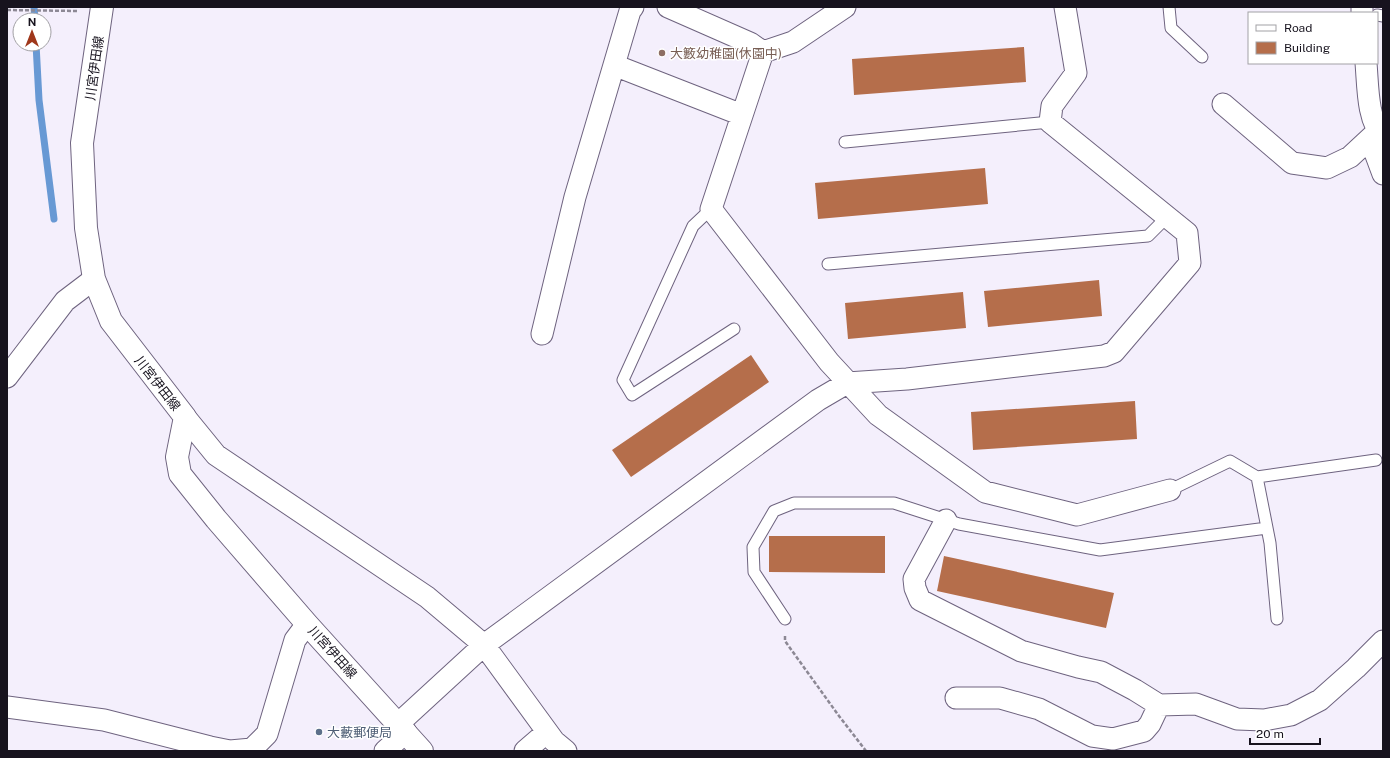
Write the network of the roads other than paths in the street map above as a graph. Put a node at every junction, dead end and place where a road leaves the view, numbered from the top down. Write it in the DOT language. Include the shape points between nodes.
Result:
graph roads {
  1 [pos="102,7"];
  2 [pos="633,7"];
  3 [pos="668,7"];
  4 [pos="845,7"];
  5 [pos="1065,7"];
  6 [pos="1169,7"];
  7 [pos="763,52"];
  8 [pos="1202,57"];
  9 [pos="1366,64"];
  10 [pos="614,65"];
  11 [pos="1223,104"];
  12 [pos="742,115"];
  13 [pos="1050,122"];
  14 [pos="1377,136"];
  15 [pos="845,142"];
  16 [pos="1383,174"];
  17 [pos="711,209"];
  18 [pos="1167,217"];
  19 [pos="828,264"];
  20 [pos="94,279"];
  21 [pos="734,329"];
  22 [pos="542,334"];
  23 [pos="7,377"];
  24 [pos="847,383"];
  25 [pos="185,417"];
  26 [pos="1376,460"];
  27 [pos="1256,478"];
  28 [pos="1170,490"];
  29 [pos="946,520"];
  30 [pos="1267,528"];
  31 [pos="785,619"];
  32 [pos="1277,619"];
  33 [pos="307,624"];
  34 [pos="1383,641"];
  35 [pos="484,646"];
  36 [pos="956,698"];
  37 [pos="1159,705"];
  38 [pos="7,707"];
  39 [pos="402,728"];
  40 [pos="548,732"];
  41 [pos="385,751"];
  42 [pos="422,751"];
  43 [pos="526,751"];
  44 [pos="566,751"];
  1 -- 20 [label="main road, 川宮伊田線" via="82,143 86,228"];
  2 -- 10 [label="street"];
  3 -- 7 [label="street" via="750,43"];
  4 -- 7 [label="street" via="793,42"];
  5 -- 13 [label="street" via="1076,73 1052,106"];
  6 -- 8 [label="lane" via="1170,28"];
  7 -- 12 [label="street"];
  9 -- 14 [label="street" via="1370,109"];
  10 -- 12 [label="street"];
  10 -- 22 [label="street" via="575,197"];
  11 -- 14 [label="street" via="1292,163 1327,168 1350,157"];
  12 -- 17 [label="street"];
  13 -- 15 [label="lane"];
  13 -- 18 [label="street"];
  14 -- 16 [label="street"];
  17 -- 21 [label="lane" via="692,226 623,380 632,395"];
  17 -- 24 [label="street"];
  18 -- 19 [label="lane" via="1148,236"];
  18 -- 24 [label="street" via="1187,233 1190,262 1114,352 1104,356 907,379"];
  20 -- 23 [label="street" via="65,301"];
  20 -- 25 [label="main road, 川宮伊田線" via="111,321"];
  24 -- 28 [label="street" via="878,415 985,492 1077,515"];
  24 -- 35 [label="street" via="818,400"];
  25 -- 33 [label="main road, 川宮伊田線" via="177,457 180,474"];
  25 -- 35 [label="street" via="216,455 427,597"];
  26 -- 27 [label="lane"];
  27 -- 28 [label="lane" via="1230,461"];
  27 -- 30 [label="lane"];
  29 -- 30 [label="lane" via="1100,550"];
  29 -- 31 [label="lane" via="894,504 794,503 774,511 753,547 754,572"];
  29 -- 37 [label="street" via="914,579 914,588 920,600 1021,651 1101,672"];
  30 -- 32 [label="lane"];
  33 -- 38 [label="street" via="295,640 267,734 252,749 230,751 104,720"];
  33 -- 39 [label="main road, 川宮伊田線"];
  34 -- 37 [label="street" via="1320,700 1291,715 1264,720 1237,719 1196,704"];
  35 -- 39 [label="street"];
  35 -- 40 [label="street"];
  36 -- 37 [label="street" via="1000,698 1039,709 1092,736 1113,739 1144,731"];
  39 -- 41 [label="street"];
  39 -- 42 [label="main road, 川宮伊田線"];
  40 -- 43 [label="street"];
  40 -- 44 [label="street"];
}
